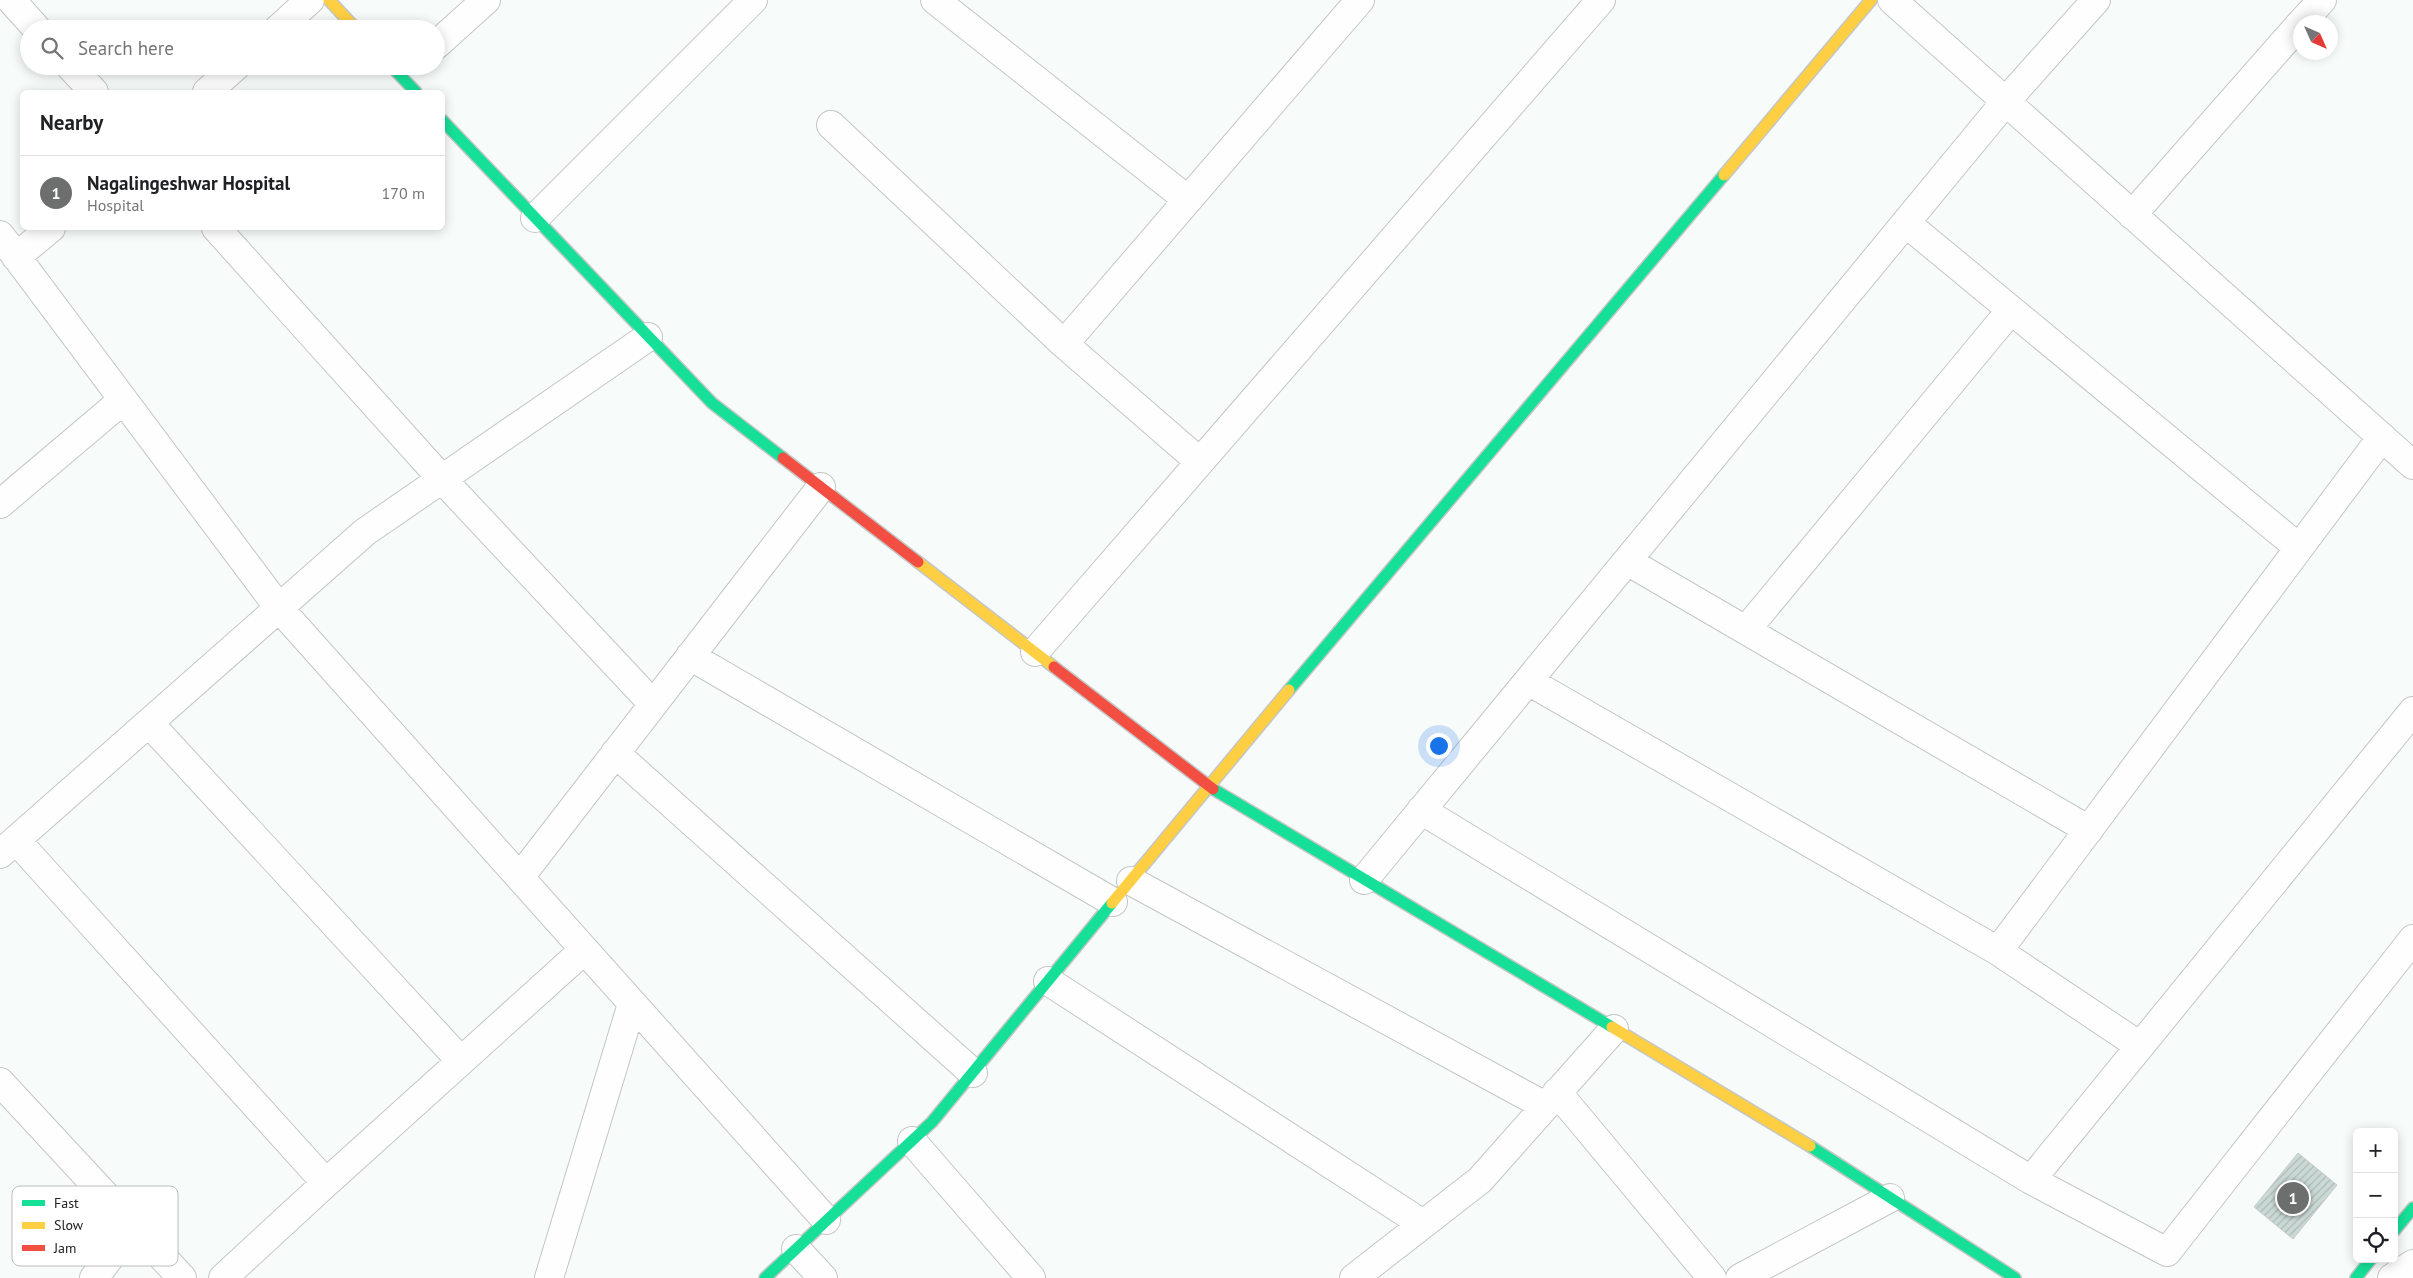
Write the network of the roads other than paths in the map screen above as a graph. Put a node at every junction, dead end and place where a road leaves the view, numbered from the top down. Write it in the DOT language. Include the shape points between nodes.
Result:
graph roads {
  1 [pos="11,0"];
  2 [pos="310,0"];
  3 [pos="329,0"];
  4 [pos="486,0"];
  5 [pos="753,0"];
  6 [pos="935,0"];
  7 [pos="1360,0"];
  8 [pos="1601,0"];
  9 [pos="1871,0"];
  10 [pos="1892,0"];
  11 [pos="2096,0"];
  12 [pos="2322,0"];
  13 [pos="2308,15"];
  14 [pos="29,20"];
  15 [pos="288,20"];
  16 [pos="348,20"];
  17 [pos="2293,32"];
  18 [pos="445,37"];
  19 [pos="78,75"];
  20 [pos="226,75"];
  21 [pos="92,90"];
  22 [pos="209,90"];
  23 [pos="2006,101"];
  24 [pos="445,123"];
  25 [pos="831,126"];
  26 [pos="1188,200"];
  27 [pos="2132,215"];
  28 [pos="535,218"];
  29 [pos="1906,223"];
  30 [pos="48,230"];
  31 [pos="218,230"];
  32 [pos="0,235"];
  33 [pos="16,257"];
  34 [pos="2011,310"];
  35 [pos="648,337"];
  36 [pos="1064,344"];
  37 [pos="123,400"];
  38 [pos="2382,437"];
  39 [pos="1200,462"];
  40 [pos="2413,465"];
  41 [pos="442,479"];
  42 [pos="821,487"];
  43 [pos="0,504"];
  44 [pos="2299,548"];
  45 [pos="1627,561"];
  46 [pos="279,608"];
  47 [pos="1746,630"];
  48 [pos="1035,652"];
  49 [pos="690,656"];
  50 [pos="1528,681"];
  51 [pos="653,704"];
  52 [pos="2413,711"];
  53 [pos="149,723"];
  54 [pos="616,753"];
  55 [pos="1208,786"];
  56 [pos="1421,810"];
  57 [pos="2088,830"];
  58 [pos="8,847"];
  59 [pos="520,877"];
  60 [pos="1131,880"];
  61 [pos="1364,880"];
  62 [pos="1113,902"];
  63 [pos="2413,939"];
  64 [pos="584,950"];
  65 [pos="1998,951"];
  66 [pos="1048,981"];
  67 [pos="632,1004"];
  68 [pos="1614,1029"];
  69 [pos="2140,1046"];
  70 [pos="461,1061"];
  71 [pos="973,1073"];
  72 [pos="0,1082"];
  73 [pos="1551,1099"];
  74 [pos="912,1141"];
  75 [pos="2031,1180"];
  76 [pos="326,1183"];
  77 [pos="97,1186"];
  78 [pos="1890,1198"];
  79 [pos="2413,1208"];
  80 [pos="826,1220"];
  81 [pos="1423,1224"];
  82 [pos="2398,1226"];
  83 [pos="796,1249"];
  84 [pos="2413,1264"];
  85 [pos="103,1266"];
  86 [pos="171,1266"];
  87 [pos="94,1278"];
  88 [pos="182,1278"];
  89 [pos="223,1278"];
  90 [pos="549,1278"];
  91 [pos="764,1278"];
  92 [pos="823,1278"];
  93 [pos="1031,1278"];
  94 [pos="1354,1278"];
  95 [pos="1712,1278"];
  96 [pos="1740,1278"];
  97 [pos="2015,1278"];
  98 [pos="2392,1278"];
  1 -- 14 [label="street"];
  2 -- 15 [label="street"];
  3 -- 16 [label="street"];
  4 -- 18 [label="street"];
  5 -- 28 [label="street"];
  6 -- 26 [label="street"];
  7 -- 26 [label="street"];
  8 -- 39 [label="street"];
  9 -- 55 [label="street"];
  10 -- 23 [label="street"];
  11 -- 23 [label="street"];
  12 -- 13 [label="street"];
  17 -- 27 [label="street"];
  19 -- 21 [label="street"];
  20 -- 22 [label="street"];
  23 -- 27 [label="street"];
  23 -- 29 [label="street"];
  24 -- 28 [label="street"];
  25 -- 36 [label="street"];
  26 -- 36 [label="street"];
  27 -- 38 [label="street"];
  28 -- 35 [label="street"];
  29 -- 34 [label="street"];
  29 -- 45 [label="street"];
  30 -- 33 [label="street"];
  31 -- 41 [label="street"];
  32 -- 33 [label="street"];
  33 -- 37 [label="street"];
  34 -- 44 [label="street"];
  34 -- 47 [label="street"];
  35 -- 41 [label="street"];
  35 -- 42 [label="street" via="712,403"];
  36 -- 39 [label="street"];
  37 -- 43 [label="street"];
  37 -- 46 [label="street"];
  38 -- 40 [label="street"];
  38 -- 44 [label="street"];
  39 -- 48 [label="street"];
  41 -- 46 [label="street" via="365,532"];
  41 -- 51 [label="street"];
  42 -- 48 [label="street"];
  42 -- 49 [label="street"];
  44 -- 57 [label="street"];
  45 -- 47 [label="street"];
  45 -- 50 [label="street"];
  46 -- 53 [label="street"];
  46 -- 59 [label="street"];
  47 -- 57 [label="street"];
  48 -- 55 [label="street"];
  49 -- 51 [label="street"];
  49 -- 62 [label="street"];
  50 -- 56 [label="street"];
  50 -- 65 [label="street"];
  51 -- 54 [label="street"];
  52 -- 69 [label="street"];
  53 -- 58 [label="street"];
  53 -- 70 [label="street"];
  54 -- 59 [label="street"];
  54 -- 71 [label="street"];
  55 -- 60 [label="street"];
  55 -- 61 [label="street"];
  56 -- 61 [label="street"];
  56 -- 75 [label="street"];
  57 -- 65 [label="street"];
  58 -- 76 [label="street"];
  59 -- 64 [label="street"];
  60 -- 62 [label="street"];
  60 -- 73 [label="street"];
  61 -- 68 [label="street"];
  62 -- 66 [label="street"];
  63 -- 75 [label="street" via="2167,1252"];
  64 -- 67 [label="street"];
  64 -- 70 [label="street"];
  65 -- 69 [label="street"];
  66 -- 71 [label="street"];
  66 -- 81 [label="street"];
  67 -- 80 [label="street"];
  67 -- 90 [label="street"];
  68 -- 73 [label="street"];
  68 -- 78 [label="street" via="1774,1123"];
  69 -- 75 [label="street"];
  70 -- 76 [label="street"];
  71 -- 74 [label="street"];
  72 -- 77 [label="street"];
  73 -- 81 [label="street" via="1480,1180"];
  73 -- 95 [label="street"];
  74 -- 80 [label="street"];
  74 -- 93 [label="street"];
  76 -- 89 [label="street"];
  78 -- 96 [label="street"];
  78 -- 97 [label="street"];
  79 -- 82 [label="street"];
  80 -- 83 [label="street"];
  81 -- 94 [label="street"];
  83 -- 91 [label="street"];
  83 -- 92 [label="street"];
  84 -- 98 [label="street"];
  85 -- 87 [label="street"];
  86 -- 88 [label="street"];
}
